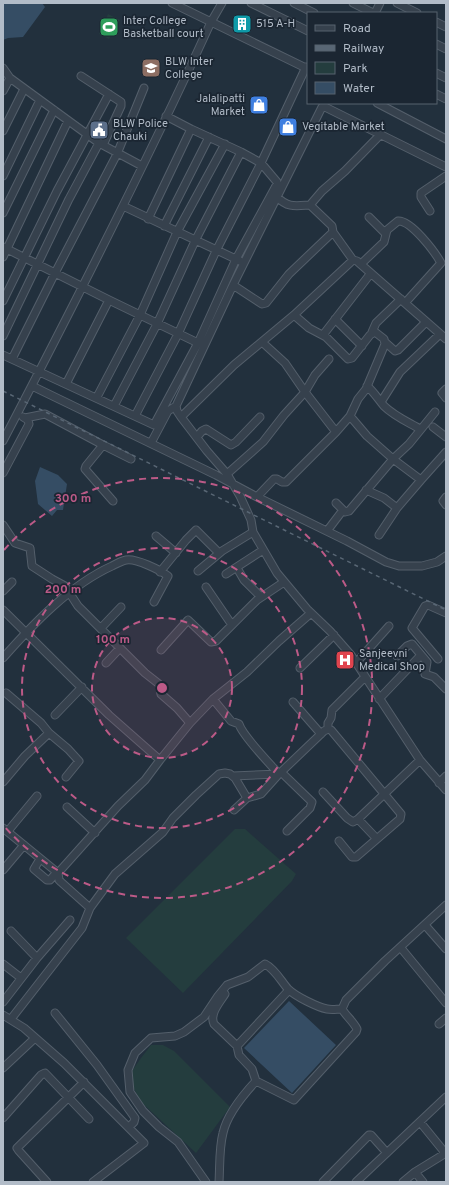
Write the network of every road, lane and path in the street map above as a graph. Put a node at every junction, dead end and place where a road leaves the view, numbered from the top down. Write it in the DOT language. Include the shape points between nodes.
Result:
graph roads {
  1 [pos="172,3"];
  2 [pos="222,3"];
  3 [pos="251,3"];
  4 [pos="294,3"];
  5 [pos="353,3"];
  6 [pos="380,3"];
  7 [pos="397,3"];
  8 [pos="312,12"];
  9 [pos="372,12"];
  10 [pos="375,12"];
  11 [pos="415,12"];
  12 [pos="211,22"];
  13 [pos="437,22"];
  14 [pos="446,27"];
  15 [pos="307,31"];
  16 [pos="437,44"];
  17 [pos="446,49"];
  18 [pos="3,68"];
  19 [pos="307,68"];
  20 [pos="437,74"];
  21 [pos="80,76"];
  22 [pos="10,78"];
  23 [pos="446,78"];
  24 [pos="144,88"];
  25 [pos="24,89"];
  26 [pos="3,91"];
  27 [pos="109,94"];
  28 [pos="437,94"];
  29 [pos="446,99"];
  30 [pos="40,100"];
  31 [pos="379,104"];
  32 [pos="54,110"];
  33 [pos="166,116"];
  34 [pos="68,121"];
  35 [pos="191,129"];
  36 [pos="3,131"];
  37 [pos="86,134"];
  38 [pos="381,134"];
  39 [pos="209,137"];
  40 [pos="446,139"];
  41 [pos="101,144"];
  42 [pos="225,144"];
  43 [pos="241,152"];
  44 [pos="117,154"];
  45 [pos="261,163"];
  46 [pos="142,166"];
  47 [pos="446,167"];
  48 [pos="3,176"];
  49 [pos="446,176"];
  50 [pos="277,197"];
  51 [pos="310,205"];
  52 [pos="123,206"];
  53 [pos="430,211"];
  54 [pos="3,213"];
  55 [pos="369,217"];
  56 [pos="148,218"];
  57 [pos="164,226"];
  58 [pos="177,232"];
  59 [pos="333,232"];
  60 [pos="386,233"];
  61 [pos="195,241"];
  62 [pos="5,248"];
  63 [pos="216,251"];
  64 [pos="3,257"];
  65 [pos="24,258"];
  66 [pos="236,259"];
  67 [pos="353,260"];
  68 [pos="244,263"];
  69 [pos="444,263"];
  70 [pos="38,264"];
  71 [pos="361,264"];
  72 [pos="55,273"];
  73 [pos="371,273"];
  74 [pos="233,285"];
  75 [pos="82,287"];
  76 [pos="108,300"];
  77 [pos="3,301"];
  78 [pos="403,301"];
  79 [pos="140,315"];
  80 [pos="294,315"];
  81 [pos="335,319"];
  82 [pos="426,322"];
  83 [pos="157,324"];
  84 [pos="372,332"];
  85 [pos="178,334"];
  86 [pos="323,335"];
  87 [pos="3,336"];
  88 [pos="443,337"];
  89 [pos="262,342"];
  90 [pos="385,342"];
  91 [pos="198,344"];
  92 [pos="362,346"];
  93 [pos="3,355"];
  94 [pos="12,359"];
  95 [pos="329,359"];
  96 [pos="40,372"];
  97 [pos="66,384"];
  98 [pos="32,386"];
  99 [pos="367,386"];
  100 [pos="446,389"];
  101 [pos="305,392"];
  102 [pos="97,397"];
  103 [pos="446,398"];
  104 [pos="381,402"];
  105 [pos="114,406"];
  106 [pos="176,406"];
  107 [pos="435,412"];
  108 [pos="17,414"];
  109 [pos="135,416"];
  110 [pos="350,416"];
  111 [pos="182,417"];
  112 [pos="260,417"];
  113 [pos="25,418"];
  114 [pos="433,427"];
  115 [pos="420,428"];
  116 [pos="336,432"];
  117 [pos="197,437"];
  118 [pos="446,437"];
  119 [pos="3,441"];
  120 [pos="151,443"];
  121 [pos="103,446"];
  122 [pos="446,452"];
  123 [pos="131,459"];
  124 [pos="394,459"];
  125 [pos="3,473"];
  126 [pos="227,474"];
  127 [pos="421,480"];
  128 [pos="233,484"];
  129 [pos="366,490"];
  130 [pos="257,497"];
  131 [pos="446,497"];
  132 [pos="113,501"];
  133 [pos="336,503"];
  134 [pos="446,505"];
  135 [pos="397,508"];
  136 [pos="343,510"];
  137 [pos="3,525"];
  138 [pos="327,531"];
  139 [pos="253,532"];
  140 [pos="379,535"];
  141 [pos="156,536"];
  142 [pos="263,550"];
  143 [pos="176,553"];
  144 [pos="219,553"];
  145 [pos="446,556"];
  146 [pos="237,568"];
  147 [pos="198,571"];
  148 [pos="160,572"];
  149 [pos="226,574"];
  150 [pos="12,582"];
  151 [pos="284,582"];
  152 [pos="206,587"];
  153 [pos="3,591"];
  154 [pos="70,593"];
  155 [pos="261,597"];
  156 [pos="154,602"];
  157 [pos="121,607"];
  158 [pos="3,610"];
  159 [pos="311,613"];
  160 [pos="446,613"];
  161 [pos="232,625"];
  162 [pos="389,626"];
  163 [pos="101,628"];
  164 [pos="25,633"];
  165 [pos="334,635"];
  166 [pos="120,648"];
  167 [pos="161,650"];
  168 [pos="421,655"];
  169 [pos="397,656"];
  170 [pos="3,658"];
  171 [pos="438,659"];
  172 [pos="106,663"];
  173 [pos="356,663"];
  174 [pos="300,668"];
  175 [pos="365,677"];
  176 [pos="82,687"];
  177 [pos="446,689"];
  178 [pos="6,693"];
  179 [pos="213,699"];
  180 [pos="379,699"];
  181 [pos="293,702"];
  182 [pos="55,715"];
  183 [pos="190,723"];
  184 [pos="328,729"];
  185 [pos="49,733"];
  186 [pos="321,734"];
  187 [pos="160,760"];
  188 [pos="420,760"];
  189 [pos="280,773"];
  190 [pos="233,776"];
  191 [pos="446,776"];
  192 [pos="66,777"];
  193 [pos="3,782"];
  194 [pos="439,783"];
  195 [pos="446,790"];
  196 [pos="323,792"];
  197 [pos="385,793"];
  198 [pos="37,796"];
  199 [pos="247,798"];
  200 [pos="67,807"];
  201 [pos="234,810"];
  202 [pos="358,819"];
  203 [pos="5,829"];
  204 [pos="287,831"];
  205 [pos="95,833"];
  206 [pos="377,839"];
  207 [pos="339,841"];
  208 [pos="24,846"];
  209 [pos="40,858"];
  210 [pos="3,870"];
  211 [pos="58,872"];
  212 [pos="446,905"];
  213 [pos="90,908"];
  214 [pos="70,920"];
  215 [pos="425,925"];
  216 [pos="11,931"];
  217 [pos="401,948"];
  218 [pos="446,949"];
  219 [pos="38,958"];
  220 [pos="3,964"];
  221 [pos="21,978"];
  222 [pos="230,984"];
  223 [pos="289,990"];
  224 [pos="3,1002"];
  225 [pos="446,1003"];
  226 [pos="342,1009"];
  227 [pos="56,1013"];
  228 [pos="3,1014"];
  229 [pos="446,1018"];
  230 [pos="11,1019"];
  231 [pos="439,1024"];
  232 [pos="35,1038"];
  233 [pos="237,1046"];
  234 [pos="3,1068"];
  235 [pos="256,1081"];
  236 [pos="84,1082"];
  237 [pos="69,1097"];
  238 [pos="446,1098"];
  239 [pos="3,1118"];
  240 [pos="89,1119"];
  241 [pos="420,1122"];
  242 [pos="129,1127"];
  243 [pos="388,1153"];
  244 [pos="446,1153"];
  245 [pos="415,1172"];
  246 [pos="47,1182"];
  247 [pos="92,1182"];
  248 [pos="206,1182"];
  249 [pos="219,1182"];
  250 [pos="323,1182"];
  251 [pos="356,1182"];
  252 [pos="403,1182"];
  253 [pos="423,1182"];
  1 -- 12 [label="street"];
  2 -- 12 [label="street"];
  3 -- 15 [label="street"];
  4 -- 8 [label="street"];
  5 -- 9 [label="street"];
  6 -- 10 [label="street"];
  7 -- 11 [label="street"];
  12 -- 19 [label="street"];
  12 -- 33 [label="street"];
  13 -- 14 [label="street"];
  16 -- 17 [label="street"];
  18 -- 22 [label="street"];
  19 -- 45 [label="street"];
  20 -- 23 [label="street"];
  21 -- 27 [label="street"];
  22 -- 25 [label="street"];
  22 -- 26 [label="street"];
  24 -- 44 [label="street"];
  25 -- 30 [label="street"];
  25 -- 36 [label="street"];
  27 -- 37 [label="street"];
  27 -- 41 [label="street" via="121,102 121,106"];
  28 -- 29 [label="street"];
  30 -- 32 [label="street"];
  30 -- 48 [label="street"];
  31 -- 40 [label="street"];
  32 -- 34 [label="street"];
  32 -- 54 [label="street"];
  33 -- 35 [label="street"];
  33 -- 46 [label="street"];
  34 -- 37 [label="street"];
  34 -- 62 [label="street"];
  35 -- 39 [label="street"];
  35 -- 56 [label="street"];
  37 -- 41 [label="street"];
  37 -- 65 [label="street"];
  38 -- 47 [label="street"];
  38 -- 50 [label="street" via="325,106 322,107"];
  38 -- 51 [label="street"];
  39 -- 42 [label="street"];
  39 -- 57 [label="street"];
  41 -- 44 [label="street"];
  41 -- 70 [label="street"];
  42 -- 43 [label="street"];
  42 -- 58 [label="street"];
  43 -- 45 [label="street"];
  43 -- 61 [label="street"];
  44 -- 46 [label="street"];
  44 -- 72 [label="street"];
  45 -- 63 [label="street"];
  45 -- 66 [label="street" via="277,184"];
  46 -- 52 [label="street"];
  49 -- 53 [label="street" via="421,193"];
  50 -- 51 [label="street" via="290,206"];
  50 -- 68 [label="street"];
  51 -- 59 [label="street" via="332,226"];
  52 -- 56 [label="street"];
  52 -- 75 [label="street"];
  55 -- 60 [label="street"];
  56 -- 57 [label="street"];
  57 -- 58 [label="street"];
  58 -- 61 [label="street"];
  58 -- 79 [label="street"];
  59 -- 67 [label="street"];
  59 -- 74 [label="street" via="289,274 264,304"];
  60 -- 69 [label="street" via="398,221 403,222 421,236"];
  60 -- 71 [label="street" via="384,242"];
  61 -- 63 [label="street"];
  61 -- 83 [label="street"];
  62 -- 64 [label="street"];
  62 -- 65 [label="street"];
  63 -- 66 [label="street"];
  63 -- 85 [label="street"];
  65 -- 70 [label="street"];
  65 -- 77 [label="street"];
  66 -- 68 [label="street"];
  66 -- 91 [label="street"];
  67 -- 71 [label="street"];
  67 -- 80 [label="street"];
  68 -- 74 [label="street"];
  69 -- 78 [label="street"];
  70 -- 72 [label="street"];
  70 -- 87 [label="street"];
  71 -- 73 [label="street"];
  72 -- 75 [label="street"];
  72 -- 94 [label="street"];
  73 -- 78 [label="street"];
  73 -- 81 [label="street"];
  74 -- 106 [label="street"];
  75 -- 76 [label="street"];
  75 -- 96 [label="street"];
  76 -- 79 [label="street"];
  76 -- 97 [label="street"];
  78 -- 82 [label="street"];
  78 -- 84 [label="street" via="376,324"];
  79 -- 83 [label="street"];
  79 -- 102 [label="street"];
  80 -- 86 [label="street" via="309,328"];
  80 -- 89 [label="street"];
  81 -- 86 [label="street"];
  81 -- 92 [label="street"];
  82 -- 88 [label="street"];
  82 -- 90 [label="street" via="398,350 395,351"];
  83 -- 85 [label="street"];
  83 -- 105 [label="street"];
  84 -- 90 [label="street" via="377,332"];
  84 -- 92 [label="street"];
  85 -- 91 [label="street"];
  85 -- 109 [label="street"];
  86 -- 92 [label="street" via="348,359"];
  88 -- 104 [label="street" via="400,372"];
  89 -- 101 [label="street" via="285,363"];
  89 -- 111 [label="street" via="234,365"];
  90 -- 99 [label="street"];
  91 -- 109 [label="street" via="154,425"];
  93 -- 94 [label="street"];
  94 -- 96 [label="street"];
  95 -- 101 [label="street"];
  96 -- 97 [label="street"];
  96 -- 98 [label="street"];
  97 -- 102 [label="street"];
  98 -- 108 [label="street"];
  98 -- 120 [label="street"];
  99 -- 104 [label="street"];
  99 -- 110 [label="street"];
  100 -- 103 [label="street" via="442,394"];
  101 -- 116 [label="street"];
  101 -- 126 [label="street" via="263,442"];
  102 -- 105 [label="street"];
  104 -- 115 [label="street" via="401,419"];
  105 -- 109 [label="street"];
  106 -- 111 [label="street"];
  106 -- 120 [label="street" via="168,411"];
  107 -- 115 [label="street"];
  108 -- 113 [label="street"];
  108 -- 119 [label="street"];
  110 -- 116 [label="street"];
  110 -- 124 [label="street" via="367,436"];
  111 -- 117 [label="street"];
  112 -- 117 [label="street" via="231,446 206,429"];
  113 -- 121 [label="street" via="45,414"];
  113 -- 125 [label="street" via="29,424"];
  114 -- 118 [label="street"];
  115 -- 124 [label="street"];
  116 -- 130 [label="street" via="286,482 274,479"];
  117 -- 126 [label="street"];
  120 -- 128 [label="street"];
  121 -- 123 [label="street"];
  121 -- 132 [label="street" via="85,469"];
  122 -- 127 [label="street"];
  124 -- 127 [label="street"];
  124 -- 129 [label="street"];
  126 -- 128 [label="street"];
  127 -- 135 [label="street"];
  128 -- 130 [label="street"];
  128 -- 139 [label="street" via="251,520"];
  129 -- 135 [label="street" via="384,498"];
  129 -- 136 [label="street" via="349,511"];
  130 -- 138 [label="street"];
  131 -- 134 [label="street"];
  133 -- 136 [label="street"];
  135 -- 140 [label="street"];
  136 -- 138 [label="street"];
  137 -- 154 [label="street" via="14,543 30,548 32,566 65,586"];
  138 -- 145 [label="street" via="394,565 422,566 437,562"];
  139 -- 142 [label="street"];
  139 -- 144 [label="street"];
  141 -- 143 [label="street"];
  142 -- 146 [label="street"];
  142 -- 151 [label="street"];
  143 -- 144 [label="street" via="196,530"];
  143 -- 148 [label="street"];
  144 -- 147 [label="street"];
  146 -- 149 [label="street"];
  146 -- 155 [label="street" via="244,580"];
  148 -- 154 [label="street" via="146,564 126,560 99,572"];
  148 -- 156 [label="street" via="168,578"];
  150 -- 153 [label="street"];
  151 -- 155 [label="street"];
  151 -- 159 [label="street"];
  152 -- 161 [label="street"];
  154 -- 163 [label="street" via="78,606"];
  154 -- 164 [label="street"];
  155 -- 161 [label="street"];
  157 -- 163 [label="street"];
  158 -- 164 [label="street"];
  159 -- 165 [label="street"];
  159 -- 179 [label="street" via="247,672"];
  160 -- 171 [label="street" via="425,606 412,628"];
  161 -- 167 [label="street" via="213,642 188,620"];
  162 -- 173 [label="street"];
  163 -- 166 [label="street"];
  164 -- 170 [label="street"];
  164 -- 176 [label="street"];
  165 -- 173 [label="street"];
  165 -- 174 [label="street"];
  166 -- 172 [label="street"];
  166 -- 183 [label="street" via="159,684 161,694"];
  168 -- 169 [label="street" via="412,644"];
  168 -- 177 [label="street" via="427,662 425,674"];
  168 -- 180 [label="street"];
  173 -- 175 [label="street"];
  175 -- 180 [label="street"];
  175 -- 184 [label="street" via="332,710"];
  176 -- 182 [label="street"];
  176 -- 187 [label="street"];
  178 -- 185 [label="street"];
  179 -- 183 [label="street"];
  179 -- 189 [label="street" via="231,721 240,724 241,729"];
  180 -- 188 [label="street"];
  181 -- 186 [label="street"];
  183 -- 187 [label="street"];
  184 -- 186 [label="street"];
  184 -- 197 [label="street"];
  185 -- 192 [label="street" via="79,761"];
  185 -- 193 [label="street"];
  186 -- 189 [label="street"];
  187 -- 205 [label="street" via="145,780"];
  188 -- 194 [label="street"];
  188 -- 197 [label="street"];
  189 -- 190 [label="street"];
  189 -- 199 [label="street" via="261,794"];
  189 -- 204 [label="street" via="312,802 310,808"];
  190 -- 199 [label="street"];
  190 -- 213 [label="street" via="221,773 196,795 163,832 115,874"];
  191 -- 194 [label="street"];
  194 -- 195 [label="street"];
  196 -- 202 [label="street" via="350,821"];
  197 -- 202 [label="street"];
  197 -- 206 [label="street" via="402,816"];
  198 -- 203 [label="street"];
  199 -- 201 [label="street"];
  200 -- 205 [label="street"];
  202 -- 206 [label="street"];
  203 -- 208 [label="street"];
  205 -- 211 [label="street"];
  206 -- 207 [label="street" via="354,857"];
  208 -- 209 [label="street"];
  208 -- 210 [label="street"];
  209 -- 211 [label="street"];
  209 -- 211 [label="street" via="34,868 47,880"];
  211 -- 213 [label="street" via="59,880"];
  212 -- 215 [label="street"];
  213 -- 230 [label="street" via="82,928"];
  214 -- 219 [label="street"];
  215 -- 217 [label="street"];
  215 -- 218 [label="street"];
  216 -- 219 [label="street"];
  217 -- 225 [label="street"];
  217 -- 226 [label="street" via="346,1000"];
  219 -- 221 [label="street"];
  220 -- 221 [label="street"];
  221 -- 224 [label="street"];
  222 -- 223 [label="street" via="248,977 265,964 282,979"];
  222 -- 233 [label="street" via="212,1020"];
  222 -- 248 [label="street" via="204,1017 184,1032 174,1036 151,1038 136,1053 128,1070 130,1092 143,1111 178,1142"];
  223 -- 226 [label="street" via="312,1005 328,1010"];
  223 -- 233 [label="street"];
  226 -- 235 [label="street" via="354,1023 356,1032 294,1100"];
  227 -- 242 [label="street" via="135,1118"];
  228 -- 230 [label="street"];
  229 -- 231 [label="street"];
  230 -- 232 [label="street"];
  232 -- 234 [label="street"];
  232 -- 236 [label="street"];
  233 -- 235 [label="street" via="239,1055 252,1068"];
  235 -- 249 [label="street" via="231,1114 223,1132"];
  236 -- 237 [label="street"];
  236 -- 242 [label="street"];
  237 -- 239 [label="street" via="45,1073"];
  237 -- 240 [label="street"];
  237 -- 246 [label="street" via="17,1148"];
  238 -- 241 [label="street"];
  241 -- 243 [label="street"];
  241 -- 244 [label="street"];
  242 -- 247 [label="street" via="144,1145"];
  243 -- 250 [label="street" via="369,1135"];
  243 -- 251 [label="street"];
  244 -- 245 [label="street"];
  245 -- 252 [label="street"];
  245 -- 253 [label="street"];
}
